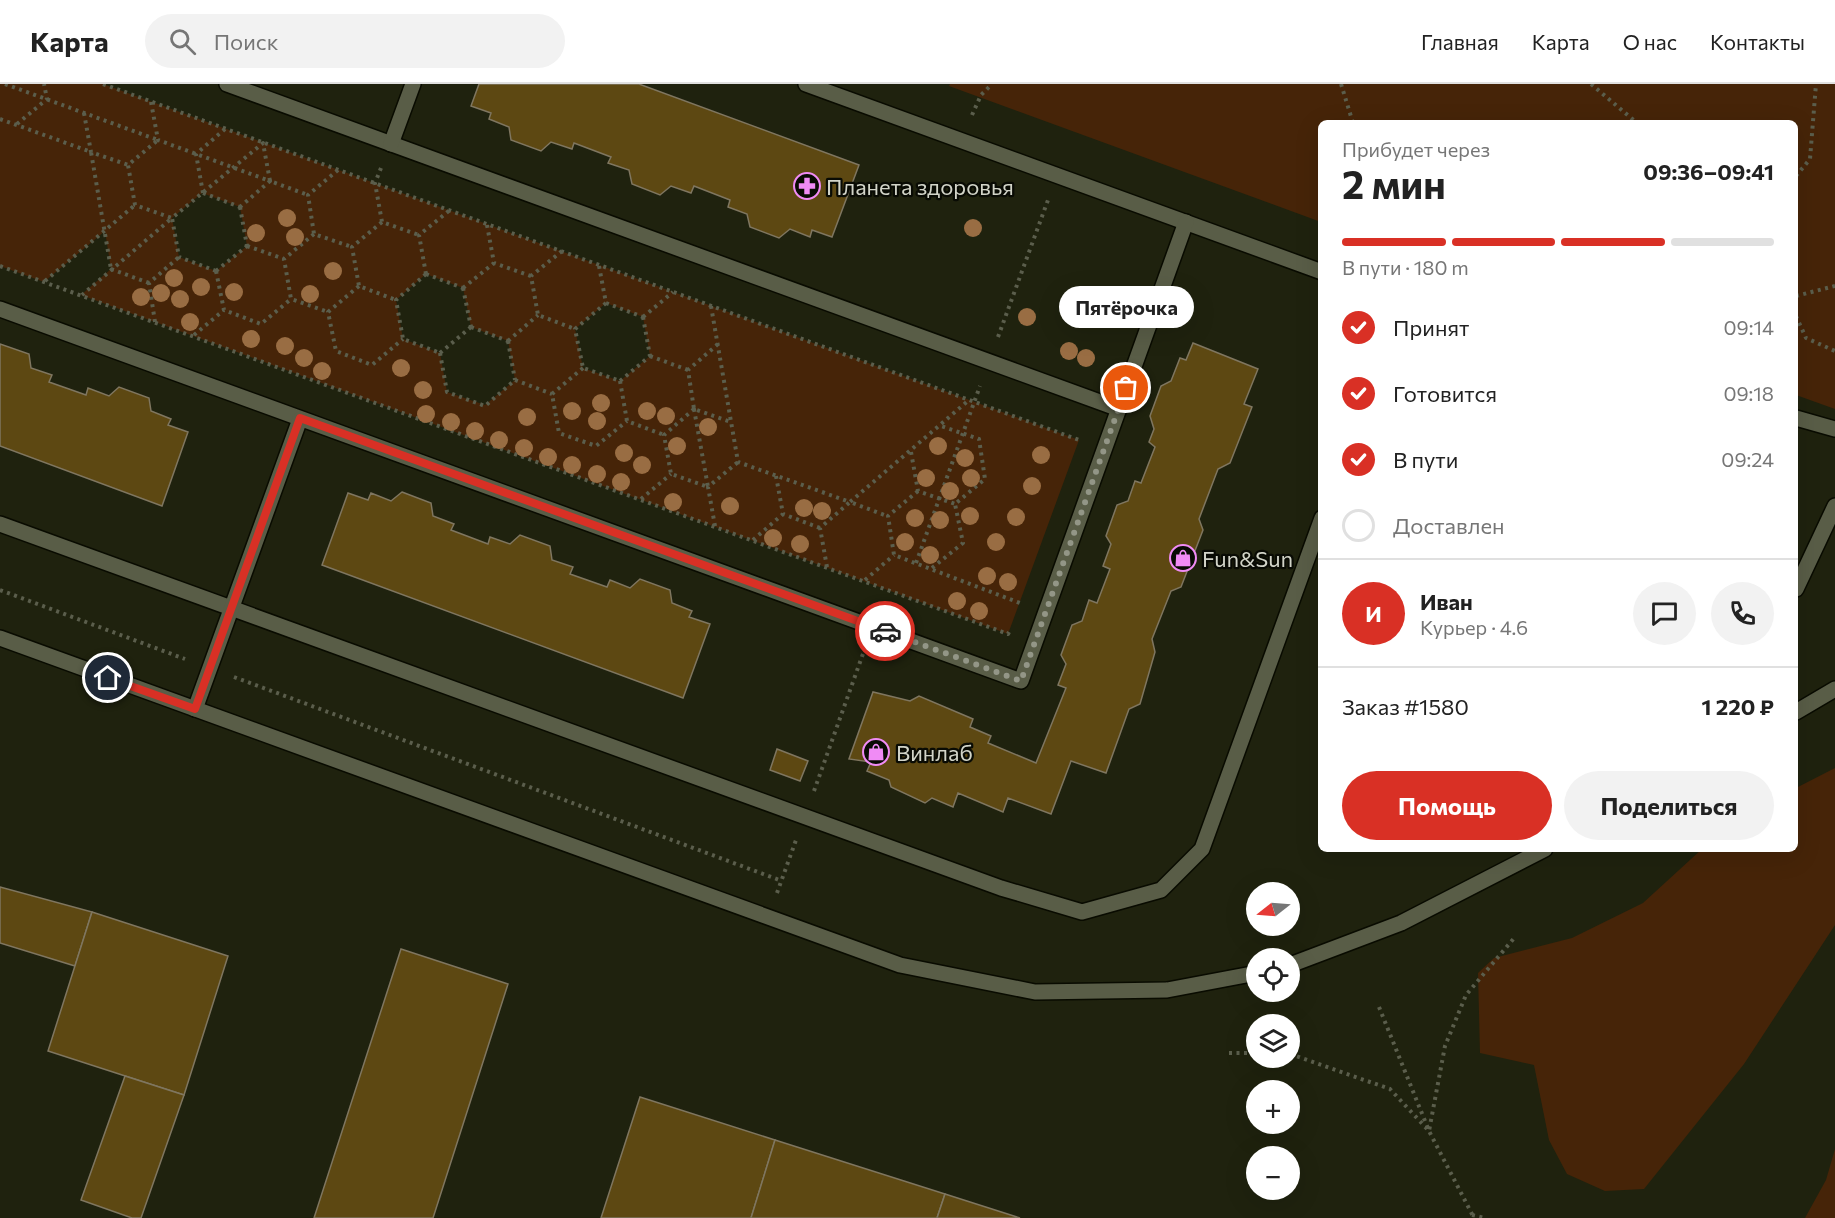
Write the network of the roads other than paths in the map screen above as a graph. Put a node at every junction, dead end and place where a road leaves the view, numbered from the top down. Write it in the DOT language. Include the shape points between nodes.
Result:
graph roads {
  1 [pos="227,84"];
  2 [pos="413,84"];
  3 [pos="806,84"];
  4 [pos="391,144"];
  5 [pos="1186,222"];
  6 [pos="1318,271"];
  7 [pos="0,309"];
  8 [pos="1119,409"];
  9 [pos="300,418"];
  10 [pos="1798,419"];
  11 [pos="1835,429"];
  12 [pos="1835,506"];
  13 [pos="0,524"];
  14 [pos="1318,529"];
  15 [pos="1798,585"];
  16 [pos="232,608"];
  17 [pos="0,638"];
  18 [pos="1835,689"];
  19 [pos="195,709"];
  20 [pos="1798,711"];
  21 [pos="1539,852"];
  22 [pos="1300,960"];
  23 [pos="1246,975"];
  1 -- 4 [label="street"];
  2 -- 4 [label="street"];
  3 -- 5 [label="street"];
  4 -- 8 [label="street"];
  5 -- 6 [label="street"];
  5 -- 8 [label="street"];
  7 -- 9 [label="street"];
  8 -- 9 [label="street" via="1021,681"];
  9 -- 16 [label="street"];
  10 -- 11 [label="street"];
  12 -- 15 [label="street"];
  13 -- 16 [label="street"];
  14 -- 16 [label="street" via="1202,849 1161,890 1082,912 1001,888"];
  16 -- 19 [label="street"];
  17 -- 19 [label="street"];
  18 -- 20 [label="street"];
  19 -- 23 [label="street" via="900,965 1035,992 1167,990"];
  21 -- 22 [label="street" via="1401,923"];
}
